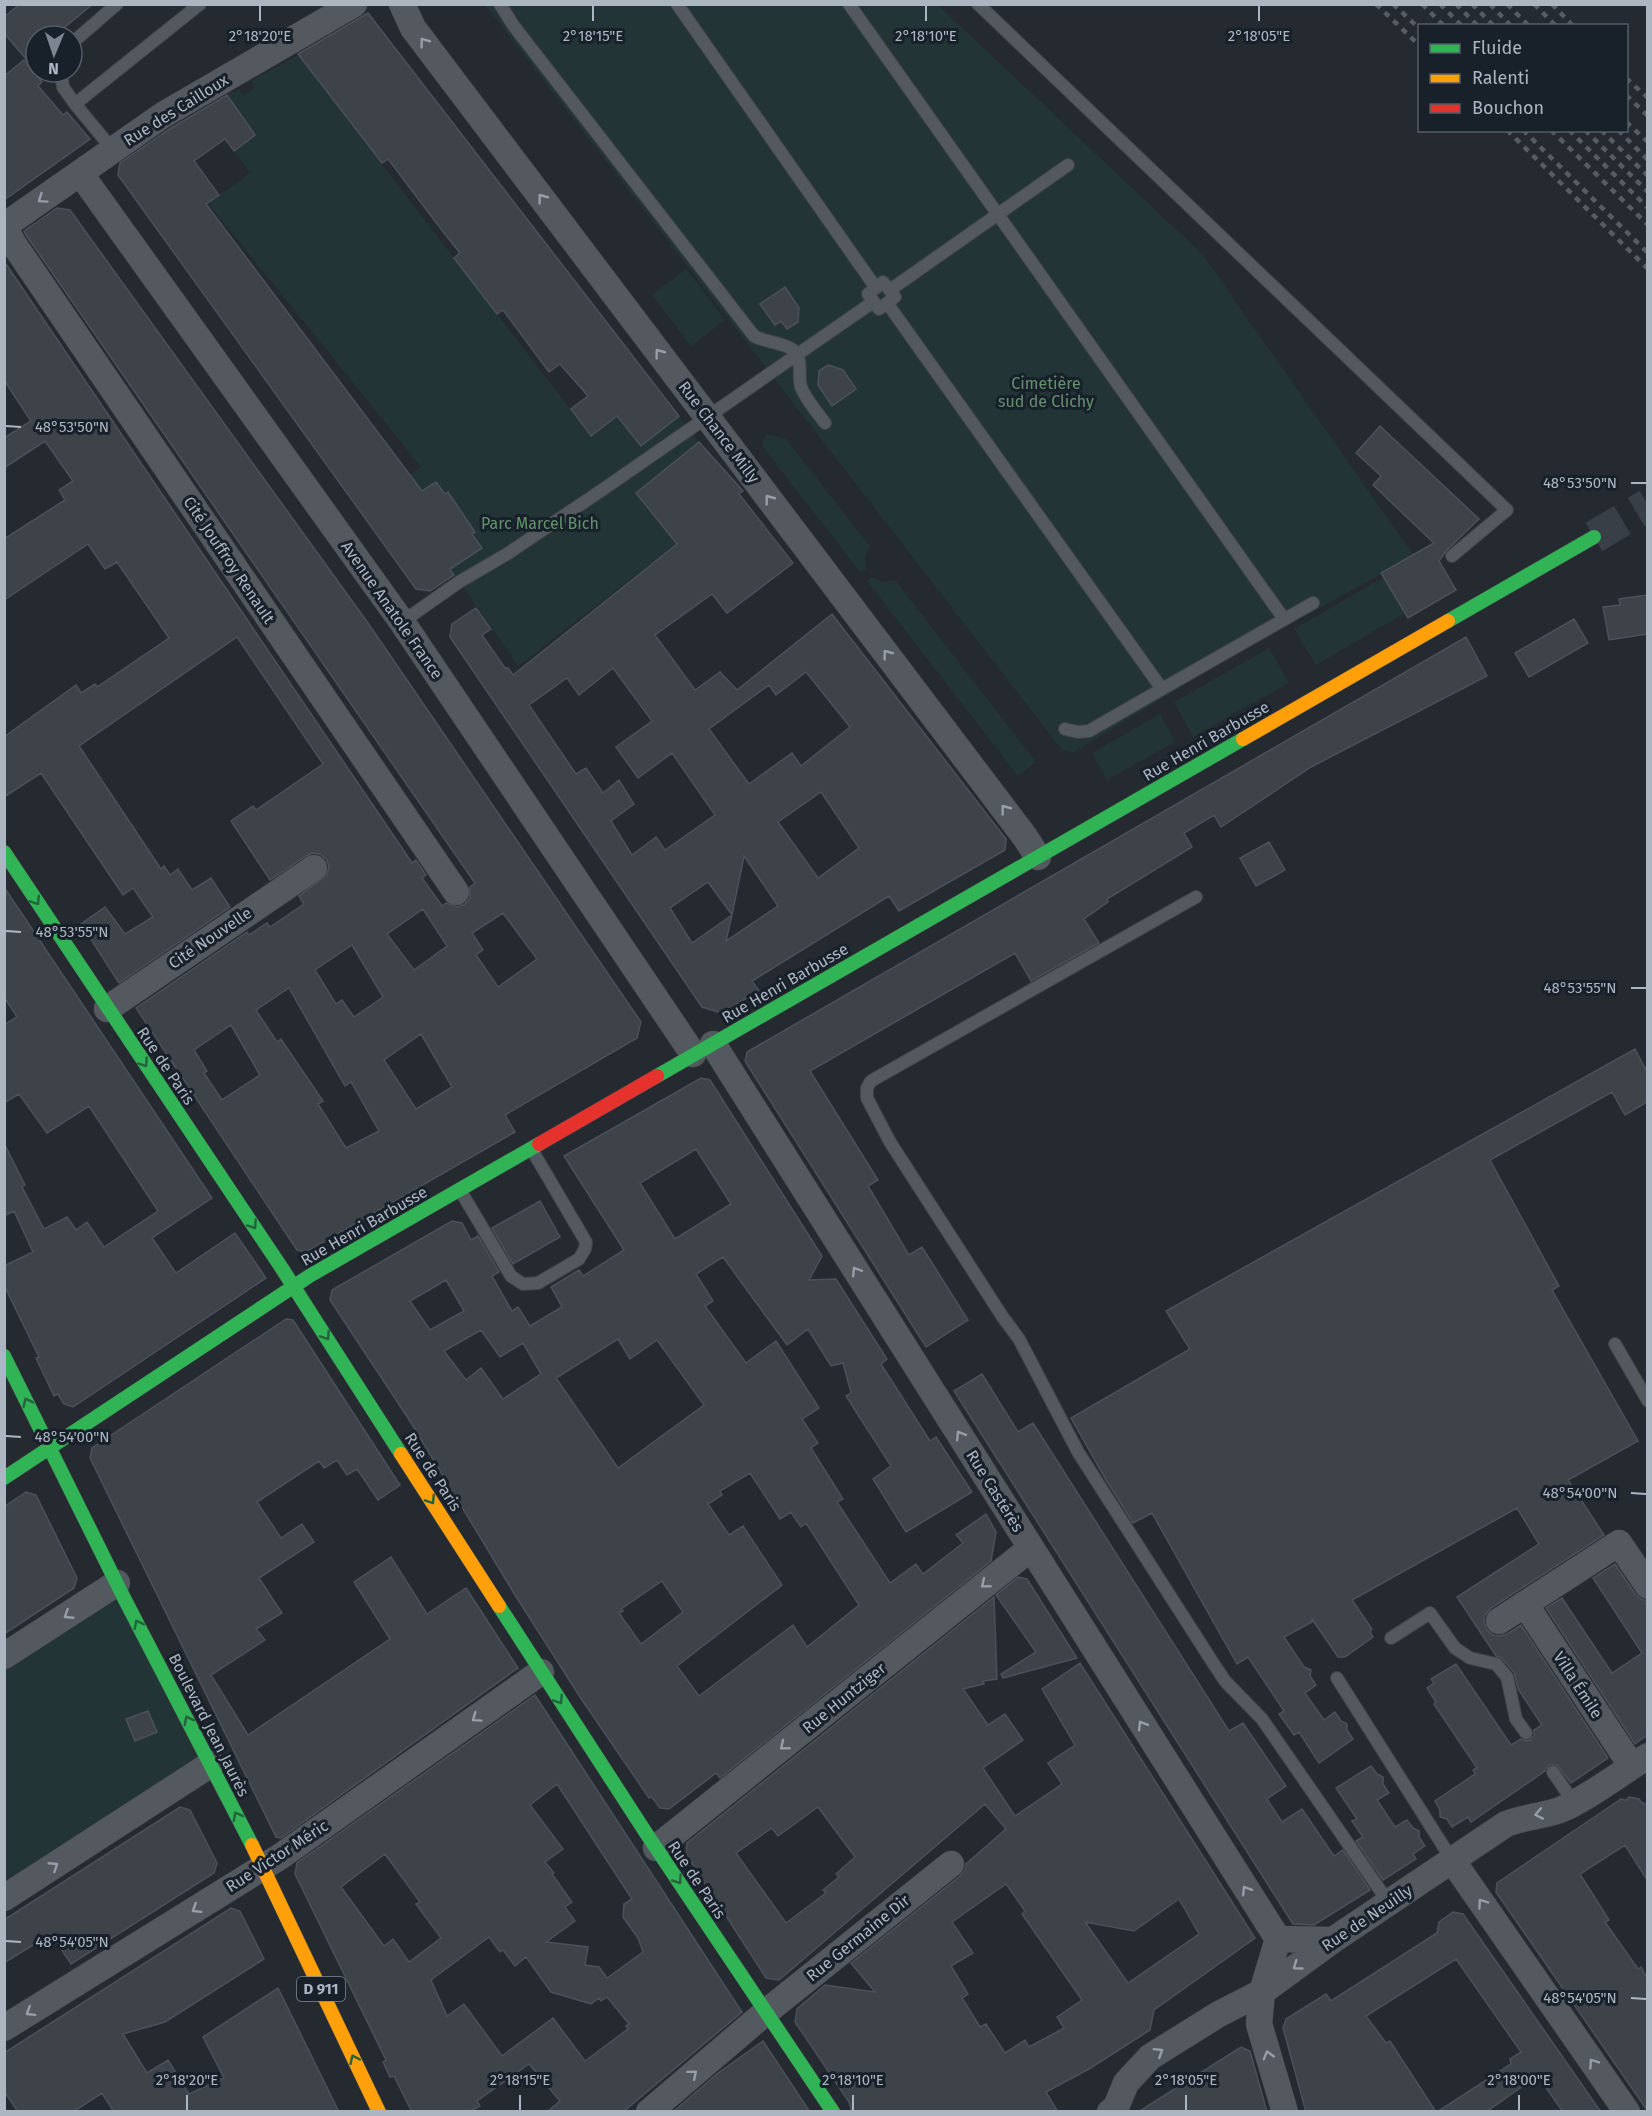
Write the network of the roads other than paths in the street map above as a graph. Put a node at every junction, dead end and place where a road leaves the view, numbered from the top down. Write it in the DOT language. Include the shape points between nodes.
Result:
graph roads {
  1 [pos="117,4"];
  2 [pos="200,4"];
  3 [pos="402,4"];
  4 [pos="500,4"];
  5 [pos="677,4"];
  6 [pos="849,4"];
  7 [pos="978,4"];
  8 [pos="341,8"];
  9 [pos="84,33"];
  10 [pos="63,84"];
  11 [pos="75,104"];
  12 [pos="113,150"];
  13 [pos="1068,165"];
  14 [pos="80,173"];
  15 [pos="998,215"];
  16 [pos="4,226"];
  17 [pos="876,288"];
  18 [pos="888,297"];
  19 [pos="873,302"];
  20 [pos="797,355"];
  21 [pos="707,417"];
  22 [pos="825,423"];
  23 [pos="1594,537"];
  24 [pos="1452,556"];
  25 [pos="1313,603"];
  26 [pos="1284,619"];
  27 [pos="402,622"];
  28 [pos="1162,689"];
  29 [pos="1065,729"];
  30 [pos="4,852"];
  31 [pos="1038,857"];
  32 [pos="314,868"];
  33 [pos="456,892"];
  34 [pos="1196,897"];
  35 [pos="107,1009"];
  36 [pos="703,1049"];
  37 [pos="531,1149"];
  38 [pos="460,1190"];
  39 [pos="294,1287"];
  40 [pos="1615,1344"];
  41 [pos="4,1356"];
  42 [pos="1647,1401"];
  43 [pos="50,1448"];
  44 [pos="4,1478"];
  45 [pos="1031,1548"];
  46 [pos="117,1583"];
  47 [pos="1647,1586"];
  48 [pos="1525,1604"];
  49 [pos="1499,1621"];
  50 [pos="1391,1638"];
  51 [pos="4,1656"];
  52 [pos="541,1672"];
  53 [pos="1337,1678"];
  54 [pos="1526,1733"];
  55 [pos="1643,1760"];
  56 [pos="211,1764"];
  57 [pos="1553,1772"];
  58 [pos="1574,1803"];
  59 [pos="656,1848"];
  60 [pos="1452,1860"];
  61 [pos="951,1864"];
  62 [pos="263,1867"];
  63 [pos="4,1898"];
  64 [pos="1389,1903"];
  65 [pos="1278,1939"];
  66 [pos="1333,1940"];
  67 [pos="1262,1992"];
  68 [pos="766,2012"];
  69 [pos="4,2028"];
  70 [pos="379,2112"];
  71 [pos="649,2112"];
  72 [pos="833,2112"];
  73 [pos="1110,2112"];
  74 [pos="1285,2112"];
  75 [pos="1627,2112"];
  1 -- 9 [label="lane"];
  2 -- 11 [label="lane"];
  21 -- 3 [label="street, Rue Chance Milly, one-way" via="413,28"];
  4 -- 20 [label="lane" via="754,336 791,349"];
  5 -- 17 [label="lane"];
  6 -- 15 [label="lane"];
  7 -- 24 [label="lane" via="1507,510"];
  8 -- 12 [label="street, Rue des Cailloux" via="163,115"];
  10 -- 11 [label="lane"];
  11 -- 12 [label="lane"];
  12 -- 14 [label="street, Rue des Cailloux"];
  13 -- 15 [label="lane"];
  14 -- 16 [label="street, Rue des Cailloux, one-way"];
  14 -- 27 [label="street, Avenue Anatole France"];
  15 -- 18 [label="lane"];
  15 -- 26 [label="lane"];
  16 -- 33 [label="street, Cité Jouffroy Renault"];
  17 -- 18 [label="lane" via="883,282"];
  17 -- 19 [label="lane" via="868,294"];
  18 -- 19 [label="lane" via="879,309"];
  18 -- 28 [label="lane"];
  19 -- 20 [label="lane"];
  20 -- 21 [label="lane"];
  20 -- 22 [label="lane" via="802,388"];
  21 -- 27 [label="lane"];
  31 -- 21 [label="street, Rue Chance Milly, one-way"];
  23 -- 31 [label="street, Rue Henri Barbusse"];
  25 -- 26 [label="lane"];
  26 -- 28 [label="lane"];
  27 -- 36 [label="street, Avenue Anatole France"];
  28 -- 29 [label="lane" via="1089,731"];
  30 -- 35 [label="street, Rue de Paris, one-way"];
  31 -- 36 [label="street, Rue Henri Barbusse"];
  32 -- 35 [label="street, Cité Nouvelle"];
  34 -- 64 [label="lane" via="871,1081 867,1098 890,1142 1019,1338 1078,1452 1220,1673 1262,1719"];
  35 -- 39 [label="street, Rue de Paris, one-way"];
  36 -- 37 [label="street, Rue Henri Barbusse"];
  45 -- 36 [label="street, Rue Castérès, one-way"];
  37 -- 38 [label="street, Rue Henri Barbusse"];
  37 -- 38 [label="lane" via="586,1242 583,1254 538,1283 523,1284 511,1276"];
  38 -- 39 [label="street, Rue Henri Barbusse"];
  39 -- 43 [label="street, Rue Henri Barbusse"];
  39 -- 52 [label="street, Rue de Paris, one-way"];
  40 -- 42 [label="lane"];
  43 -- 41 [label="street, Boulevard Jean Jaurès / D 911, one-way"];
  43 -- 44 [label="street, Rue Henri Barbusse"];
  43 -- 46 [label="street, Boulevard Jean Jaurès / D 911"];
  45 -- 59 [label="street, Rue Huntziger, one-way"];
  65 -- 45 [label="street, Rue Castérès, one-way"];
  46 -- 51 [label="street, one-way"];
  56 -- 46 [label="street, Boulevard Jean Jaurès / D 911, one-way"];
  47 -- 48 [label="street" via="1619,1543"];
  48 -- 49 [label="street"];
  48 -- 55 [label="street, Villa Émile"];
  50 -- 54 [label="lane" via="1430,1613 1455,1648 1470,1658 1496,1664 1507,1677 1516,1719"];
  52 -- 59 [label="street, Rue de Paris, one-way"];
  52 -- 62 [label="street, Rue Victor Méric, one-way"];
  53 -- 60 [label="lane"];
  55 -- 58 [label="street, Rue de Neuilly"];
  62 -- 56 [label="street, Boulevard Jean Jaurès / D 911, one-way"];
  63 -- 56 [label="street, one-way"];
  57 -- 58 [label="lane"];
  58 -- 60 [label="street, Rue de Neuilly, one-way" via="1506,1824"];
  59 -- 68 [label="street, Rue de Paris, one-way"];
  60 -- 64 [label="street, Rue de Neuilly"];
  75 -- 60 [label="street, one-way"];
  61 -- 68 [label="street, Rue Germaine Dir"];
  62 -- 69 [label="street, Rue Victor Méric, one-way"];
  70 -- 62 [label="street, Boulevard Jean Jaurès / D 911, one-way"];
  64 -- 66 [label="street, Rue de Neuilly"];
  65 -- 66 [label="street"];
  65 -- 67 [label="street"];
  66 -- 67 [label="street, Rue de Neuilly, one-way"];
  73 -- 67 [label="street, Rue de Neuilly, one-way" via="1126,2083 1150,2057"];
  74 -- 67 [label="street, one-way" via="1259,2024"];
  71 -- 68 [label="street, Rue Germaine Dir, one-way"];
  68 -- 72 [label="street, Rue de Paris"];
}
